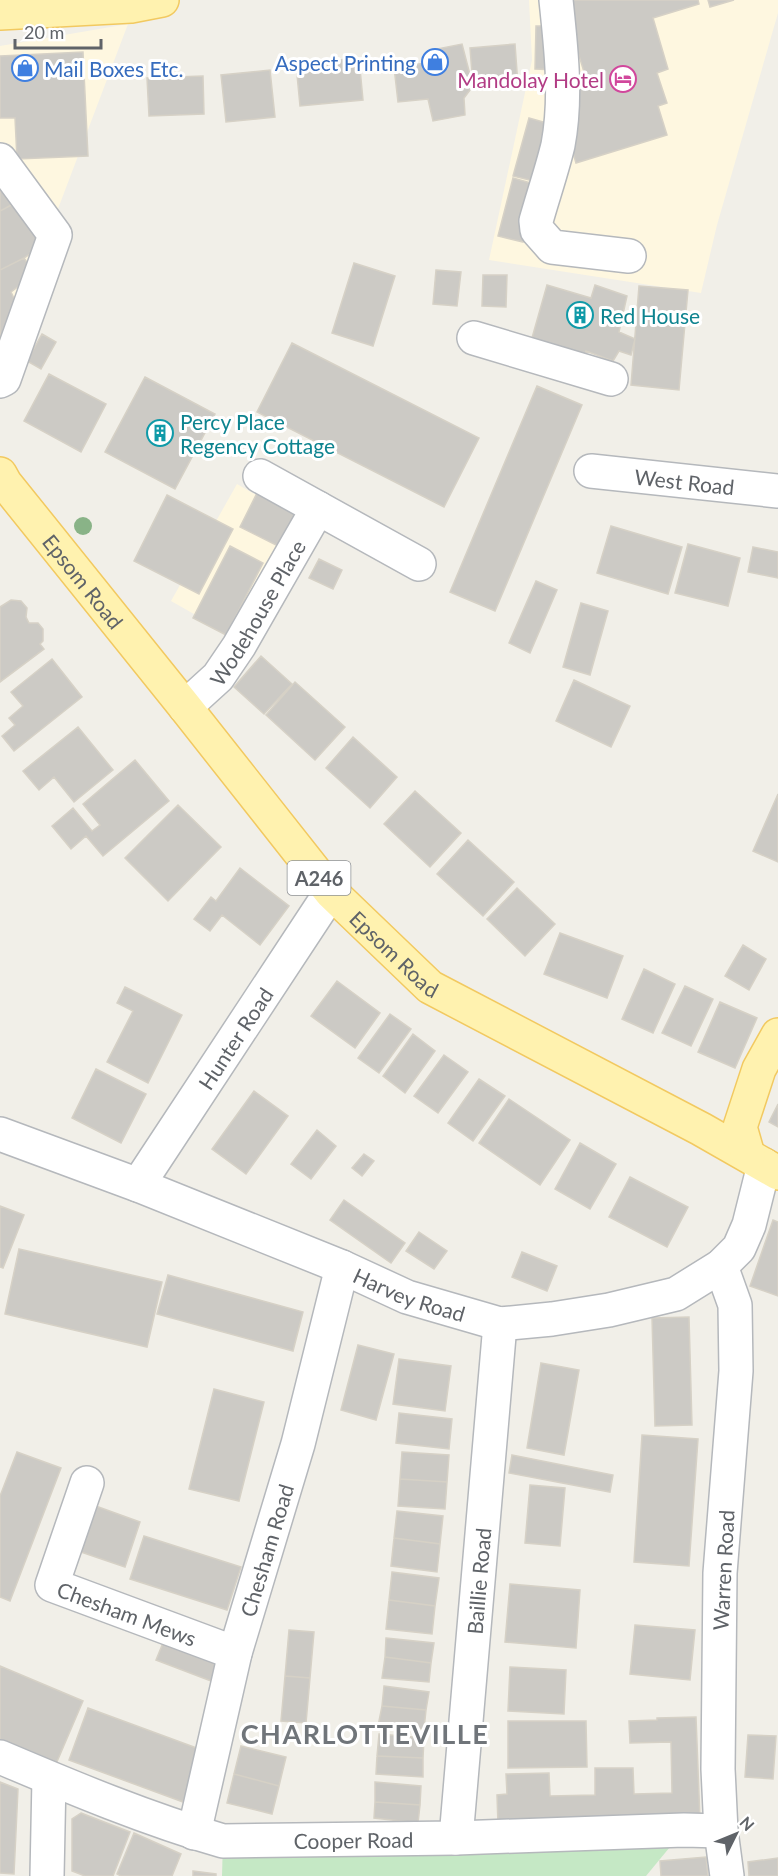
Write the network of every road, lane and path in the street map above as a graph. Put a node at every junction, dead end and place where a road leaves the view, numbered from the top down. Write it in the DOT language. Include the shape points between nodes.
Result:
graph roads {
  1 [pos="162,0"];
  2 [pos="556,0"];
  3 [pos="0,13"];
  4 [pos="0,160"];
  5 [pos="629,256"];
  6 [pos="474,338"];
  7 [pos="610,379"];
  8 [pos="0,381"];
  9 [pos="591,471"];
  10 [pos="0,474"];
  11 [pos="260,476"];
  12 [pos="778,491"];
  13 [pos="318,508"];
  14 [pos="419,564"];
  15 [pos="185,707"];
  16 [pos="331,892"];
  17 [pos="778,1035"];
  18 [pos="0,1134"];
  19 [pos="763,1164"];
  20 [pos="138,1185"];
  21 [pos="721,1266"];
  22 [pos="342,1267"];
  23 [pos="500,1324"];
  24 [pos="87,1483"];
  25 [pos="236,1653"];
  26 [pos="0,1757"];
  27 [pos="49,1778"];
  28 [pos="721,1831"];
  29 [pos="194,1833"];
  30 [pos="456,1838"];
  31 [pos="47,1876"];
  32 [pos="727,1876"];
  1 -- 3 [label="main road" via="131,6"];
  2 -- 5 [label="street" via="563,67 558,144 536,221 537,230 552,247"];
  4 -- 8 [label="street" via="55,235"];
  6 -- 7 [label="street"];
  9 -- 12 [label="street, West Road"];
  10 -- 15 [label="main road, Epsom Road / A246"];
  11 -- 13 [label="street"];
  13 -- 14 [label="street"];
  13 -- 15 [label="street, Wodehouse Place" via="239,646 218,677"];
  15 -- 16 [label="main road, Epsom Road / A246"];
  16 -- 19 [label="main road, Epsom Road / A246" via="430,987"];
  16 -- 20 [label="street, Hunter Road"];
  17 -- 19 [label="main road" via="759,1069 740,1127"];
  18 -- 20 [label="street, Harvey Road"];
  19 -- 21 [label="street, Harvey Road" via="749,1225 739,1248"];
  20 -- 22 [label="street, Harvey Road"];
  21 -- 23 [label="street, Harvey Road" via="676,1294 609,1310"];
  21 -- 28 [label="street, Warren Road" via="735,1305 736,1371 720,1573"];
  22 -- 23 [label="street, Harvey Road" via="407,1297"];
  22 -- 25 [label="street, Chesham Road" via="298,1444"];
  23 -- 30 [label="street, Baillie Road"];
  24 -- 25 [label="street, Chesham Mews" via="52,1585"];
  25 -- 29 [label="street, Chesham Road"];
  26 -- 27 [label="street, Cooper Road"];
  27 -- 29 [label="street, Cooper Road"];
  27 -- 31 [label="street"];
  28 -- 30 [label="street, Cooper Road"];
  28 -- 32 [label="street, Warren Road"];
  29 -- 30 [label="street, Cooper Road" via="223,1841"];
}
